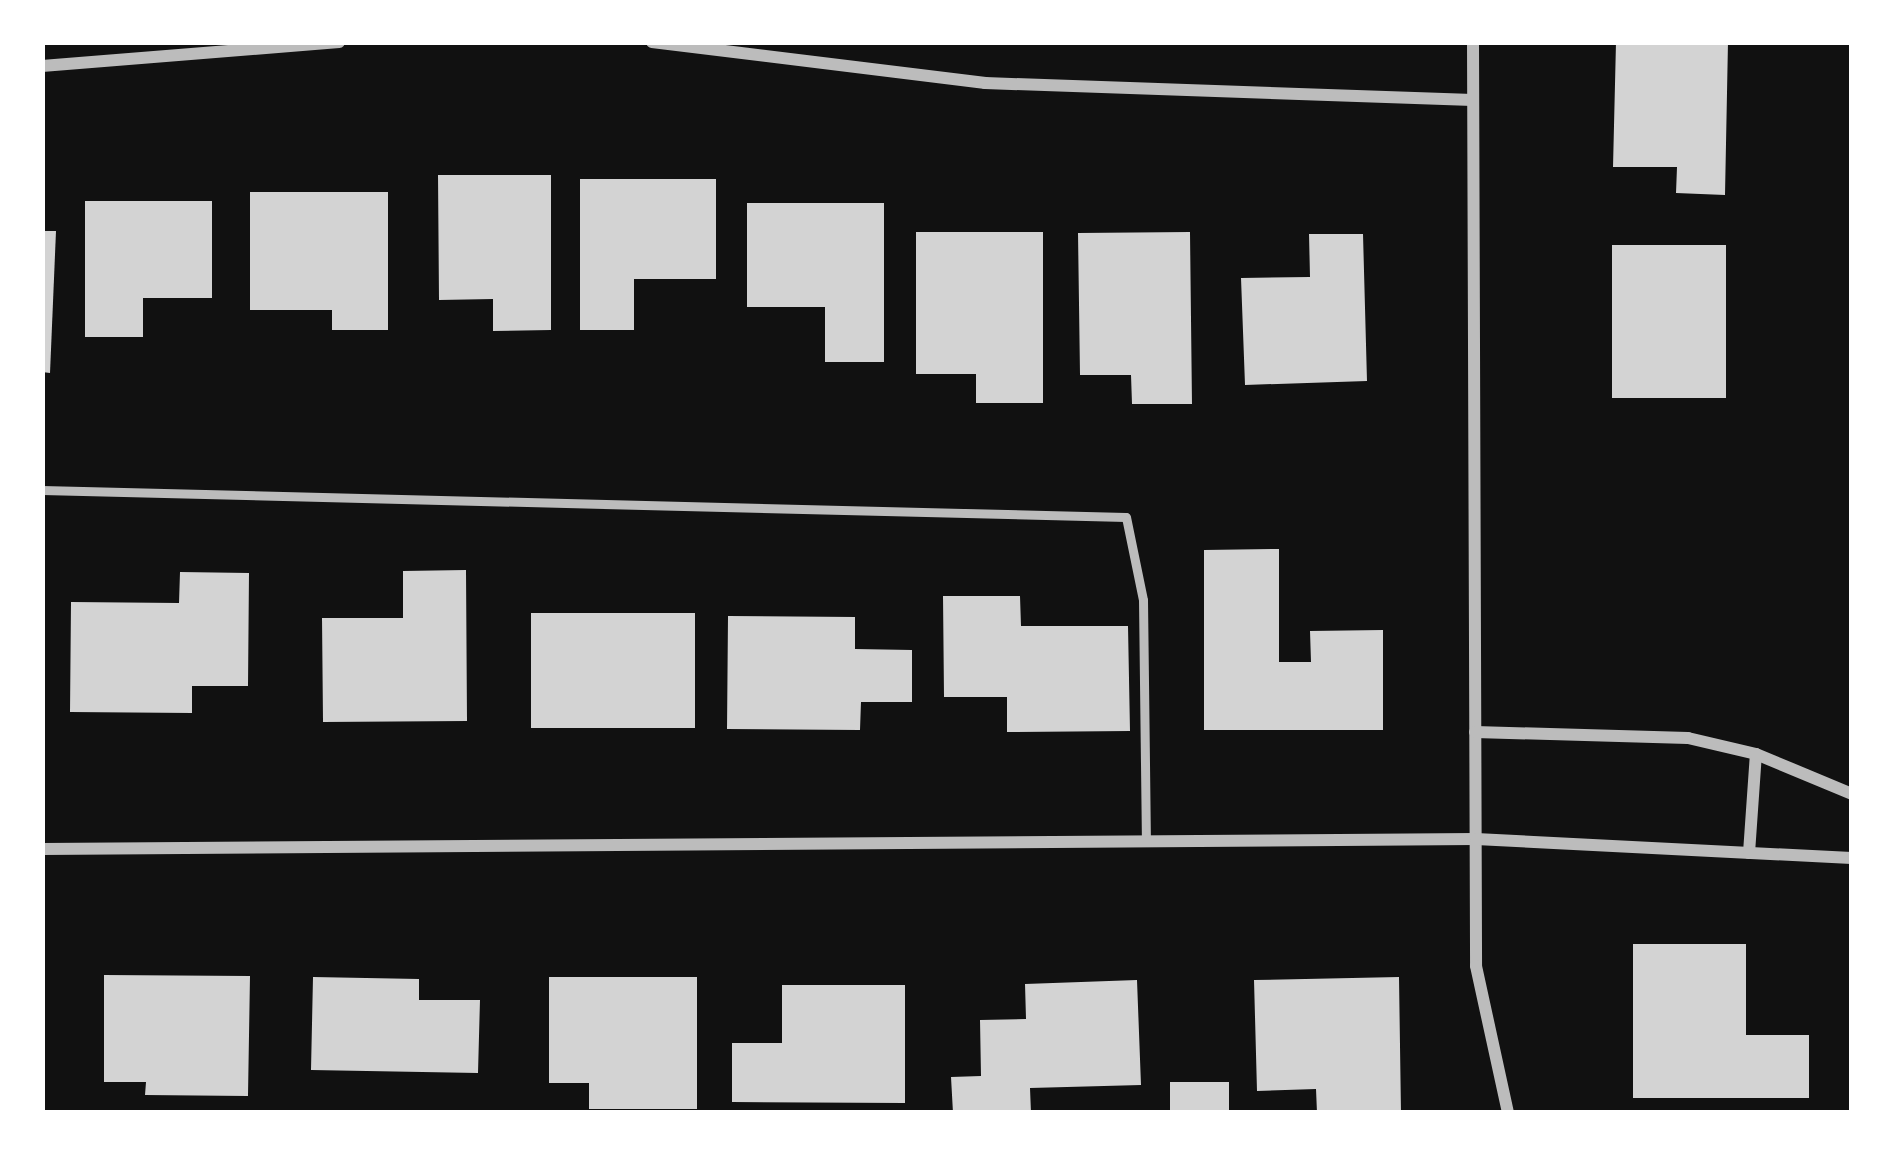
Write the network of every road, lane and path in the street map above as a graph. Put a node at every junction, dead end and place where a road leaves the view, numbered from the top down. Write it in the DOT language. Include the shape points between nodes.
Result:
graph roads {
  1 [pos="339,42"];
  2 [pos="652,42"];
  3 [pos="1473,42"];
  4 [pos="42,66"];
  5 [pos="1473,100"];
  6 [pos="42,490"];
  7 [pos="1475,732"];
  8 [pos="1756,754"];
  9 [pos="1852,794"];
  10 [pos="1146,839"];
  11 [pos="1476,839"];
  12 [pos="42,849"];
  13 [pos="1749,854"];
  14 [pos="1852,858"];
  15 [pos="1508,1113"];
  1 -- 4 [label="street"];
  2 -- 5 [label="street" via="985,83"];
  3 -- 5 [label="street"];
  5 -- 7 [label="street"];
  6 -- 10 [label="lane" via="1126,517 1143,600"];
  7 -- 8 [label="street" via="1688,738"];
  7 -- 11 [label="street"];
  8 -- 9 [label="street"];
  8 -- 13 [label="street"];
  10 -- 11 [label="street"];
  10 -- 12 [label="street"];
  11 -- 13 [label="street"];
  11 -- 15 [label="street" via="1476,966"];
  13 -- 14 [label="street"];
}
